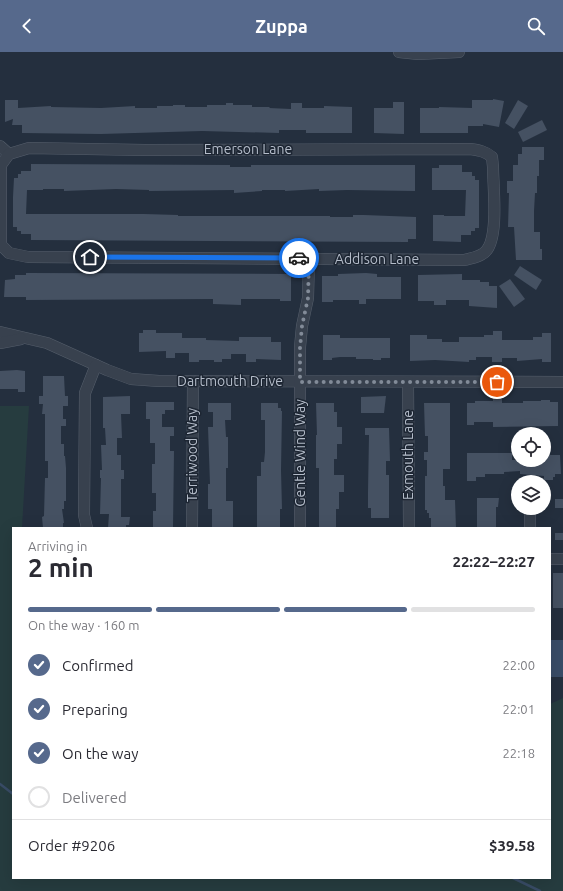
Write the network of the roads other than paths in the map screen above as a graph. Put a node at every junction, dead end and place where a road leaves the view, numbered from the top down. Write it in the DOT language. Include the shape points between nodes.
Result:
graph roads {
  1 [pos="400,52"];
  2 [pos="459,52"];
  3 [pos="0,146"];
  4 [pos="9,154"];
  5 [pos="0,188"];
  6 [pos="3,254"];
  7 [pos="489,256"];
  8 [pos="309,258"];
  9 [pos="0,332"];
  10 [pos="24,338"];
  11 [pos="0,343"];
  12 [pos="96,365"];
  13 [pos="193,381"];
  14 [pos="300,382"];
  15 [pos="408,382"];
  16 [pos="563,382"];
  17 [pos="530,515"];
  18 [pos="87,527"];
  19 [pos="192,527"];
  20 [pos="300,527"];
  21 [pos="409,527"];
  22 [pos="530,527"];
  23 [pos="551,559"];
  24 [pos="563,559"];
  1 -- 2 [label="street"];
  3 -- 4 [label="street"];
  4 -- 5 [label="street" via="1,165"];
  4 -- 7 [label="street, Emerson Lane" via="29,148 489,149 493,167 494,233"];
  5 -- 6 [label="street, Addison Lane"];
  6 -- 8 [label="street, Addison Lane" via="28,257"];
  7 -- 8 [label="street, Addison Lane" via="464,260"];
  8 -- 14 [label="street, Gentle Wind Way" via="308,298 300,348"];
  9 -- 10 [label="street, Dartmouth Drive"];
  10 -- 11 [label="street, Dartmouth Drive"];
  10 -- 12 [label="street, Dartmouth Drive" via="47,343"];
  12 -- 13 [label="street, Dartmouth Drive" via="131,378"];
  12 -- 18 [label="street" via="85,393 84,515"];
  13 -- 14 [label="street, Dartmouth Drive"];
  13 -- 19 [label="street, Terriwood Way"];
  14 -- 15 [label="street, Dartmouth Drive"];
  14 -- 20 [label="street, Gentle Wind Way"];
  15 -- 16 [label="street, Dartmouth Drive"];
  15 -- 21 [label="street, Exmouth Lane"];
  17 -- 22 [label="street"];
  23 -- 24 [label="street"];
}
